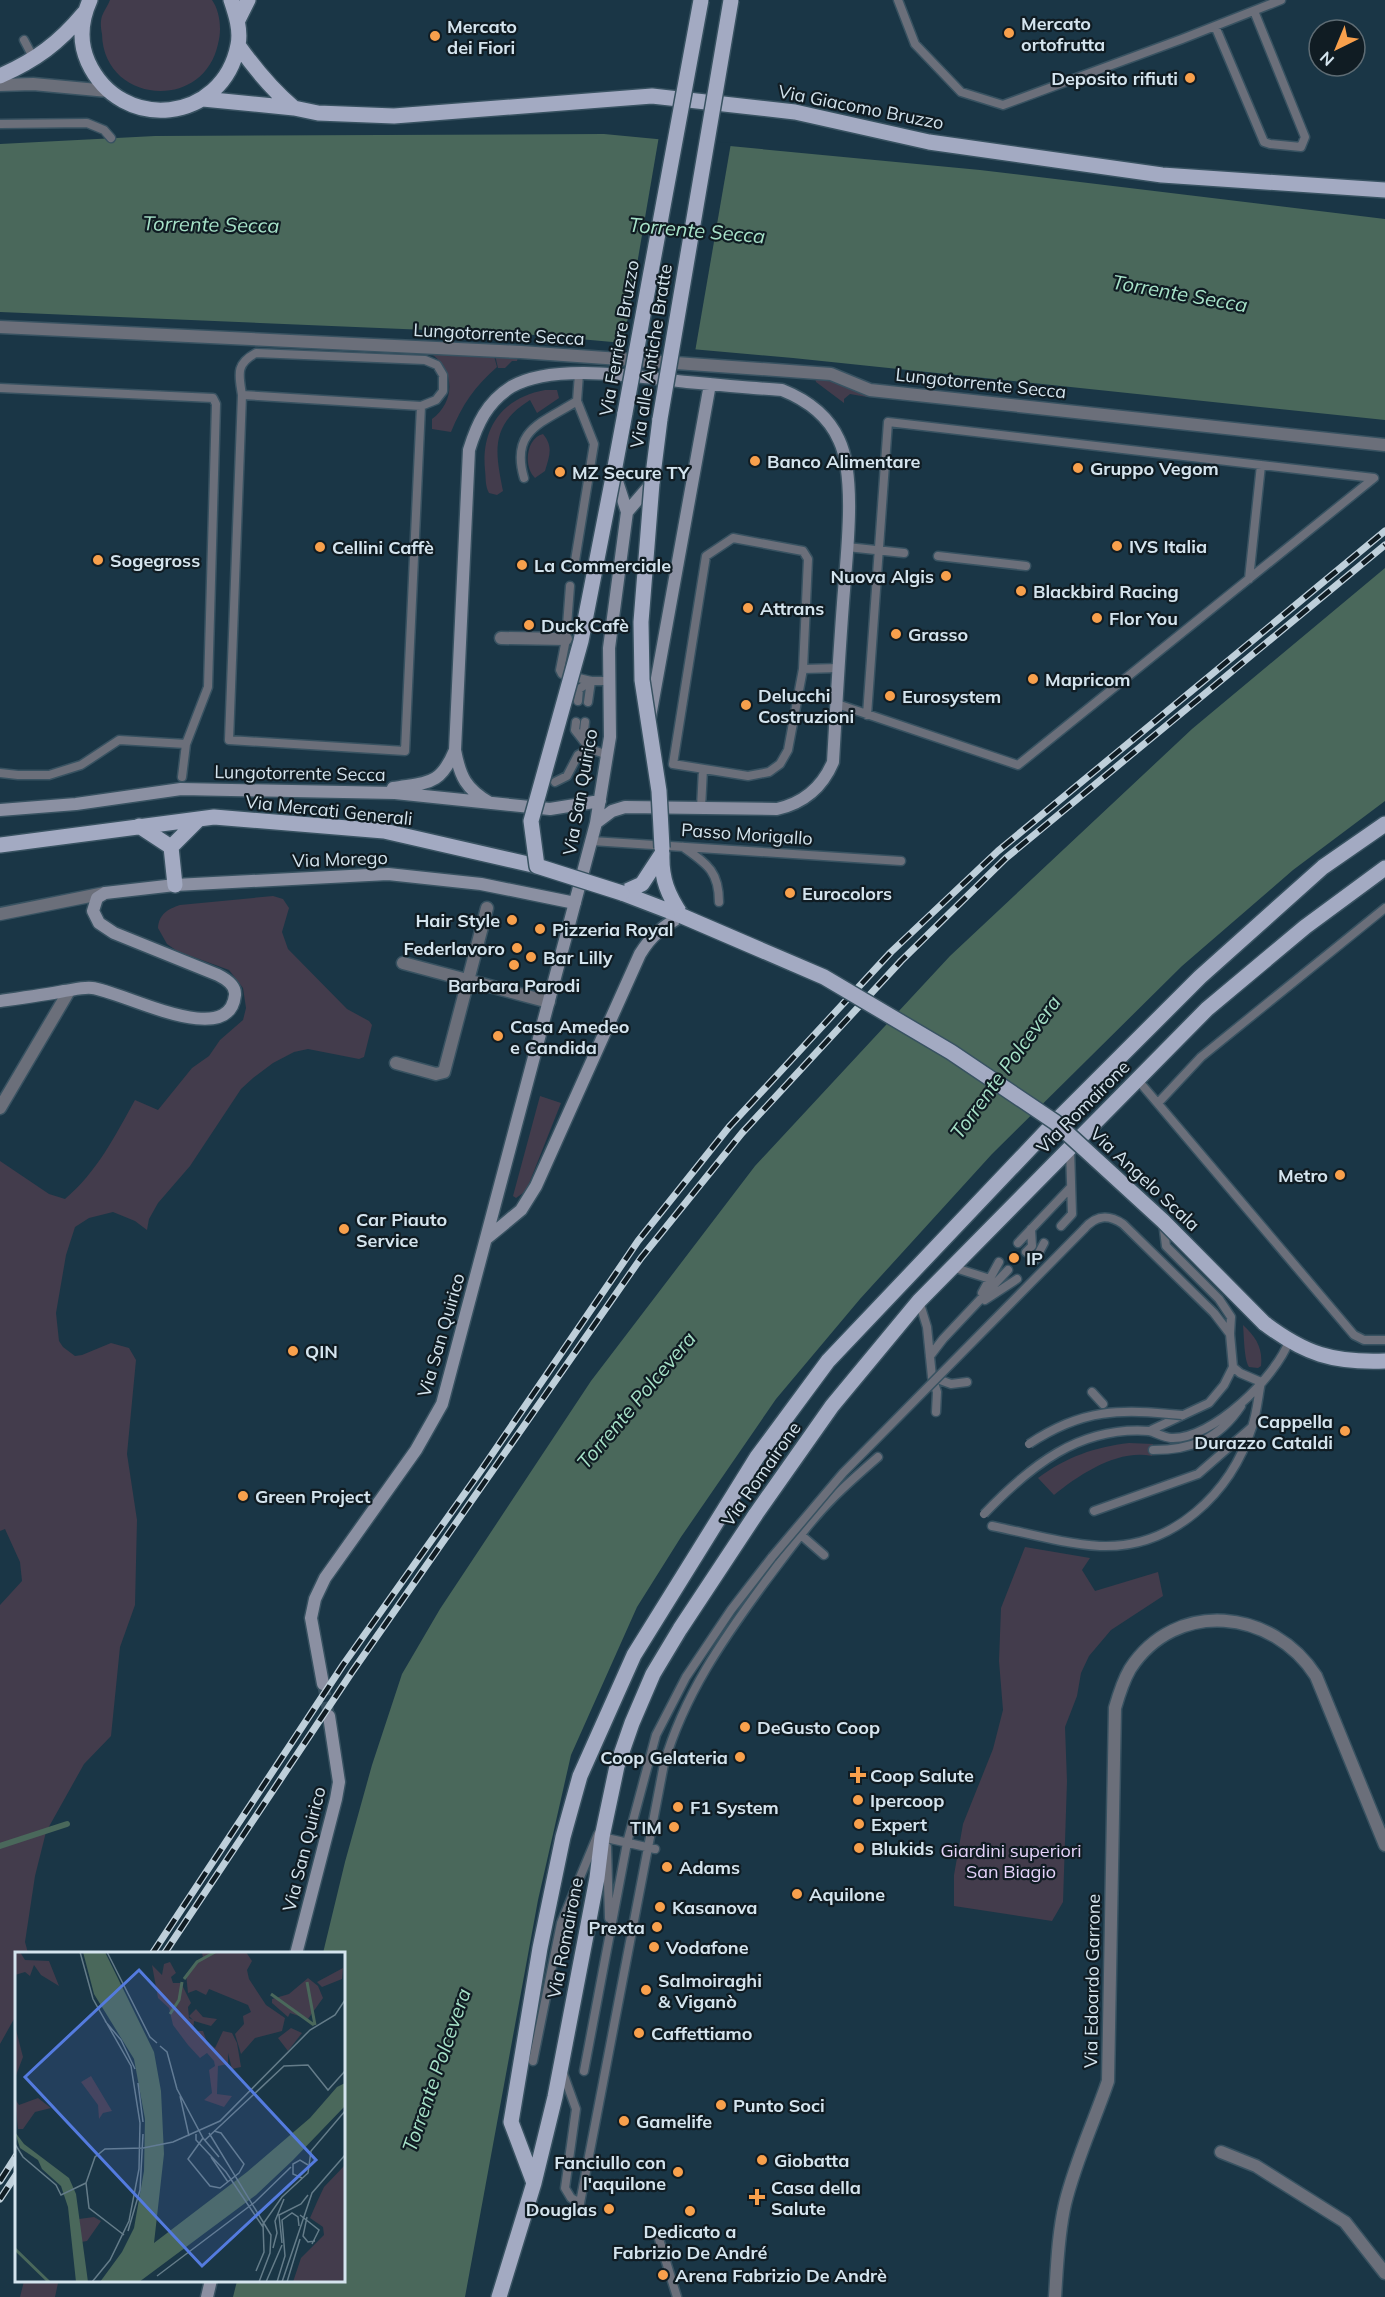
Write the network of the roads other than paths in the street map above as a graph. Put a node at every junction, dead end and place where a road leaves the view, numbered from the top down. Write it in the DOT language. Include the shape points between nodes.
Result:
graph roads {
  1 [pos="231,0"];
  2 [pos="248,0"];
  3 [pos="701,0"];
  4 [pos="730,0"];
  5 [pos="898,0"];
  6 [pos="1281,0"];
  7 [pos="87,6"];
  8 [pos="1254,11"];
  9 [pos="238,20"];
  10 [pos="1215,26"];
  11 [pos="24,40"];
  12 [pos="238,45"];
  13 [pos="33,59"];
  14 [pos="0,76"];
  15 [pos="0,85"];
  16 [pos="108,91"];
  17 [pos="203,99"];
  18 [pos="294,108"];
  19 [pos="0,124"];
  20 [pos="111,138"];
  21 [pos="1385,190"];
  22 [pos="0,327"];
  23 [pos="579,374"];
  24 [pos="710,384"];
  25 [pos="0,388"];
  26 [pos="242,396"];
  27 [pos="577,401"];
  28 [pos="421,406"];
  29 [pos="1385,445"];
  30 [pos="1261,465"];
  31 [pos="614,472"];
  32 [pos="524,478"];
  33 [pos="652,483"];
  34 [pos="627,512"];
  35 [pos="847,547"];
  36 [pos="879,550"];
  37 [pos="904,553"];
  38 [pos="938,556"];
  39 [pos="1026,566"];
  40 [pos="574,567"];
  41 [pos="1249,579"];
  42 [pos="570,586"];
  43 [pos="501,638"];
  44 [pos="566,639"];
  45 [pos="839,668"];
  46 [pos="803,669"];
  47 [pos="591,681"];
  48 [pos="608,681"];
  49 [pos="578,701"];
  50 [pos="588,702"];
  51 [pos="837,704"];
  52 [pos="867,715"];
  53 [pos="650,721"];
  54 [pos="580,722"];
  55 [pos="186,744"];
  56 [pos="590,749"];
  57 [pos="455,750"];
  58 [pos="608,754"];
  59 [pos="703,769"];
  60 [pos="0,773"];
  61 [pos="182,777"];
  62 [pos="555,782"];
  63 [pos="371,793"];
  64 [pos="600,801"];
  65 [pos="490,803"];
  66 [pos="701,808"];
  67 [pos="0,810"];
  68 [pos="199,819"];
  69 [pos="596,823"];
  70 [pos="1385,824"];
  71 [pos="139,826"];
  72 [pos="592,841"];
  73 [pos="0,845"];
  74 [pos="171,847"];
  75 [pos="683,847"];
  76 [pos="662,854"];
  77 [pos="901,861"];
  78 [pos="537,866"];
  79 [pos="1385,868"];
  80 [pos="175,885"];
  81 [pos="105,893"];
  82 [pos="622,893"];
  83 [pos="719,902"];
  84 [pos="575,903"];
  85 [pos="487,908"];
  86 [pos="1385,908"];
  87 [pos="0,914"];
  88 [pos="681,916"];
  89 [pos="403,963"];
  90 [pos="468,980"];
  91 [pos="69,991"];
  92 [pos="0,1001"];
  93 [pos="549,1002"];
  94 [pos="396,1064"];
  95 [pos="1137,1079"];
  96 [pos="1158,1103"];
  97 [pos="0,1108"];
  98 [pos="1055,1122"];
  99 [pos="1070,1149"];
  100 [pos="1071,1187"];
  101 [pos="1163,1221"];
  102 [pos="1061,1226"];
  103 [pos="1031,1229"];
  104 [pos="485,1239"];
  105 [pos="1018,1243"];
  106 [pos="1044,1243"];
  107 [pos="1026,1252"];
  108 [pos="1035,1260"];
  109 [pos="999,1262"];
  110 [pos="952,1267"];
  111 [pos="1008,1270"];
  112 [pos="990,1279"];
  113 [pos="1017,1279"];
  114 [pos="919,1301"];
  115 [pos="975,1306"];
  116 [pos="1230,1334"];
  117 [pos="1385,1340"];
  118 [pos="1288,1341"];
  119 [pos="930,1356"];
  120 [pos="1385,1361"];
  121 [pos="1233,1366"];
  122 [pos="932,1377"];
  123 [pos="967,1382"];
  124 [pos="1261,1382"];
  125 [pos="1092,1392"];
  126 [pos="1248,1396"];
  127 [pos="1102,1404"];
  128 [pos="936,1413"];
  129 [pos="1182,1415"];
  130 [pos="1252,1427"];
  131 [pos="1149,1431"];
  132 [pos="1029,1444"];
  133 [pos="1153,1450"];
  134 [pos="878,1457"];
  135 [pos="1094,1511"];
  136 [pos="984,1514"];
  137 [pos="992,1526"];
  138 [pos="801,1535"];
  139 [pos="824,1555"];
  140 [pos="323,1684"];
  141 [pos="329,1716"];
  142 [pos="607,1811"];
  143 [pos="604,1838"];
  144 [pos="627,1843"];
  145 [pos="1385,1845"];
  146 [pos="651,1848"];
  147 [pos="609,1933"];
  148 [pos="296,1952"];
  149 [pos="533,2061"];
  150 [pos="560,2067"];
  151 [pos="584,2071"];
  152 [pos="1221,2152"];
  153 [pos="534,2183"];
  154 [pos="659,2239"];
  155 [pos="1385,2273"];
  156 [pos="211,2282"];
  157 [pos="207,2297"];
  158 [pos="499,2297"];
  159 [pos="677,2297"];
  160 [pos="1055,2297"];
  1 -- 9 [label="main road"];
  2 -- 9 [label="main road"];
  3 -- 31 [label="main road, Via Ferriere Bruzzo, bridge"];
  4 -- 33 [label="main road, Via alle Antiche Bratte, bridge"];
  5 -- 10 [label="lane" via="915,44 961,92 1003,105"];
  6 -- 8 [label="lane"];
  7 -- 13 [label="main road" via="65,36"];
  7 -- 16 [label="main road" via="82,34 85,55"];
  8 -- 10 [label="lane"];
  8 -- 10 [label="lane" via="1305,137 1301,147 1264,142"];
  9 -- 12 [label="main road"];
  11 -- 13 [label="lane"];
  12 -- 17 [label="main road" via="232,66"];
  12 -- 18 [label="main road" via="256,72"];
  13 -- 14 [label="main road"];
  15 -- 16 [label="street"];
  16 -- 17 [label="main road" via="129,105 154,111 180,109"];
  17 -- 18 [label="main road, Via Giacomo Bruzzo"];
  18 -- 21 [label="main road, Via Giacomo Bruzzo" via="318,113 394,116 652,96 795,112 929,142 1162,175"];
  19 -- 20 [label="lane" via="87,123 104,130"];
  22 -- 29 [label="street, Lungotorrente Secca" via="521,352 831,374 870,390"];
  23 -- 24 [label="main road"];
  23 -- 27 [label="lane"];
  23 -- 57 [label="main road" via="535,377 511,387 490,405 477,424 469,450"];
  24 -- 35 [label="main road" via="782,390 806,401 826,418 839,439 846,464"];
  24 -- 53 [label="main road, Via alle Antiche Bratte"];
  25 -- 55 [label="lane" via="213,398 216,404 208,687"];
  26 -- 28 [label="lane"];
  26 -- 28 [label="lane" via="242,364 256,353 425,360 443,375 443,391 436,400"];
  26 -- 28 [label="lane" via="229,740 405,751"];
  27 -- 32 [label="lane" via="525,436 520,451"];
  27 -- 40 [label="lane" via="594,444"];
  30 -- 36 [label="lane" via="888,422"];
  30 -- 41 [label="lane"];
  30 -- 41 [label="lane" via="1374,478"];
  31 -- 34 [label="main road, Via San Quirico"];
  31 -- 78 [label="main road, bridge" via="581,641 531,821"];
  33 -- 34 [label="main road"];
  33 -- 53 [label="main road, Via alle Antiche Bratte, bridge" via="641,622 642,680"];
  34 -- 48 [label="main road, Via San Quirico"];
  35 -- 36 [label="lane"];
  35 -- 45 [label="main road"];
  36 -- 37 [label="lane"];
  36 -- 52 [label="lane"];
  38 -- 39 [label="lane"];
  41 -- 52 [label="lane" via="1018,765"];
  42 -- 44 [label="lane"];
  43 -- 44 [label="street"];
  44 -- 47 [label="lane" via="562,674"];
  45 -- 46 [label="lane"];
  45 -- 51 [label="main road"];
  46 -- 59 [label="lane" via="788,750 780,764 769,772 748,776"];
  46 -- 59 [label="lane" via="807,554 733,538 706,556 673,764"];
  47 -- 48 [label="lane"];
  47 -- 49 [label="lane" via="579,689"];
  47 -- 50 [label="lane"];
  48 -- 58 [label="main road, Via San Quirico"];
  51 -- 52 [label="lane"];
  51 -- 66 [label="main road" via="833,762 820,785 808,796 777,809"];
  53 -- 76 [label="main road, Via alle Antiche Bratte, bridge"];
  54 -- 56 [label="lane" via="575,730"];
  55 -- 60 [label="lane" via="119,740 81,765 49,775"];
  55 -- 61 [label="lane"];
  56 -- 58 [label="lane"];
  56 -- 62 [label="lane" via="578,755 567,776"];
  57 -- 63 [label="main road" via="435,780"];
  57 -- 65 [label="main road" via="459,772 468,786"];
  58 -- 64 [label="main road, Via San Quirico"];
  59 -- 66 [label="lane"];
  63 -- 65 [label="main road, Lungotorrente Secca"];
  63 -- 67 [label="main road, Lungotorrente Secca" via="181,789"];
  64 -- 65 [label="main road, Lungotorrente Secca" via="550,809"];
  64 -- 69 [label="main road, Via San Quirico"];
  66 -- 69 [label="main road" via="625,807"];
  68 -- 71 [label="main road, Via Mercati Generali"];
  68 -- 74 [label="main road"];
  68 -- 78 [label="main road, Via Mercati Generali" via="384,831"];
  69 -- 72 [label="main road, Via San Quirico"];
  70 -- 98 [label="main road" via="1323,867 1200,977"];
  71 -- 73 [label="main road, Via Mercati Generali"];
  71 -- 74 [label="main road"];
  72 -- 75 [label="lane, Passo Morigallo"];
  72 -- 84 [label="main road, Via San Quirico"];
  74 -- 80 [label="main road"];
  75 -- 77 [label="lane, Passo Morigallo"];
  75 -- 83 [label="lane" via="709,866 719,885"];
  76 -- 82 [label="main road" via="642,884"];
  76 -- 88 [label="main road, Via alle Antiche Bratte" via="665,888"];
  78 -- 82 [label="main road, Via Angelo Scala, bridge"];
  79 -- 95 [label="main road, Via Romairone" via="1305,927 1207,1009"];
  80 -- 81 [label="main road, Via Morego"];
  80 -- 84 [label="main road, Via Morego" via="388,874 481,884"];
  81 -- 87 [label="street, Via Morego"];
  81 -- 91 [label="main road" via="97,898 93,911 106,930 228,981 235,990 232,1007 220,1018 200,1020 92,988"];
  82 -- 88 [label="main road, Via Angelo Scala"];
  84 -- 93 [label="main road, Via San Quirico"];
  85 -- 90 [label="street"];
  86 -- 96 [label="lane" via="1201,1057"];
  88 -- 98 [label="main road, Via Angelo Scala, bridge" via="825,977 951,1052"];
  88 -- 104 [label="main road" via="664,925 640,954 536,1186 521,1210"];
  89 -- 90 [label="street"];
  90 -- 93 [label="street"];
  90 -- 94 [label="street" via="444,1072 436,1074"];
  91 -- 92 [label="main road"];
  91 -- 97 [label="street"];
  93 -- 104 [label="main road, Via San Quirico"];
  95 -- 96 [label="lane"];
  95 -- 99 [label="main road, Via Romairone"];
  96 -- 117 [label="lane" via="1354,1335 1364,1340"];
  98 -- 101 [label="main road, Via Angelo Scala, bridge"];
  98 -- 153 [label="main road" via="828,1360 751,1467 634,1655 580,1776 540,1948 511,2122"];
  99 -- 100 [label="lane"];
  99 -- 110 [label="main road, Via Romairone"];
  100 -- 102 [label="lane" via="1072,1214"];
  100 -- 103 [label="lane"];
  101 -- 116 [label="lane" via="1166,1246 1219,1299 1231,1317"];
  101 -- 118 [label="main road, Via Angelo Scala, bridge" via="1264,1323"];
  103 -- 105 [label="lane"];
  103 -- 107 [label="lane" via="1032,1246"];
  104 -- 140 [label="main road, Via San Quirico" via="442,1404 416,1450 325,1578 315,1599 311,1618"];
  106 -- 108 [label="lane"];
  109 -- 112 [label="lane"];
  110 -- 112 [label="lane"];
  110 -- 114 [label="main road, Via Romairone"];
  111 -- 115 [label="lane"];
  112 -- 115 [label="lane"];
  113 -- 115 [label="lane"];
  114 -- 119 [label="lane"];
  114 -- 142 [label="main road, Via Romairone" via="832,1406 680,1629 653,1674 632,1723"];
  115 -- 119 [label="lane"];
  116 -- 121 [label="lane"];
  116 -- 144 [label="lane, bridge" via="1214,1312 1123,1224 1101,1217 1090,1222 843,1473 731,1611 686,1677 656,1735"];
  118 -- 120 [label="main road, Via Angelo Scala" via="1331,1358"];
  118 -- 124 [label="lane" via="1283,1356"];
  119 -- 122 [label="lane"];
  121 -- 124 [label="lane"];
  121 -- 129 [label="lane" via="1209,1403"];
  122 -- 123 [label="lane" via="951,1384"];
  122 -- 128 [label="lane" via="937,1392"];
  124 -- 126 [label="lane"];
  124 -- 130 [label="lane"];
  125 -- 127 [label="lane"];
  126 -- 131 [label="lane" via="1204,1430 1171,1438"];
  126 -- 133 [label="lane" via="1219,1432 1196,1445"];
  129 -- 131 [label="lane"];
  129 -- 132 [label="lane, bridge" via="1137,1410 1097,1413 1066,1422"];
  130 -- 135 [label="lane" via="1198,1474"];
  130 -- 137 [label="lane" via="1233,1468 1206,1505 1188,1520 1146,1540 1091,1545"];
  131 -- 136 [label="lane, bridge" via="1097,1435 1068,1447 1019,1479"];
  134 -- 138 [label="lane" via="834,1497"];
  138 -- 139 [label="lane"];
  138 -- 146 [label="lane" via="722,1640 686,1705 664,1764"];
  141 -- 148 [label="main road, Via San Quirico" via="339,1782"];
  142 -- 143 [label="main road, Via Romairone"];
  142 -- 149 [label="lane" via="561,1923"];
  143 -- 144 [label="lane"];
  143 -- 147 [label="lane"];
  143 -- 150 [label="main road, Via Romairone"];
  144 -- 146 [label="lane"];
  144 -- 147 [label="lane"];
  145 -- 160 [label="street, Via Edoardo Garrone" via="1316,1676 1284,1641 1268,1631 1241,1623 1197,1623 1163,1637 1131,1667 1115,1708 1108,2081 1065,2205"];
  146 -- 150 [label="lane" via="580,2203 565,2188 576,2109"];
  147 -- 151 [label="lane"];
  150 -- 153 [label="main road, Via Romairone"];
  152 -- 155 [label="street" via="1256,2166 1345,2222"];
  153 -- 158 [label="main road, Via Romairone"];
  154 -- 159 [label="lane"];
  156 -- 157 [label="main road"];
}
